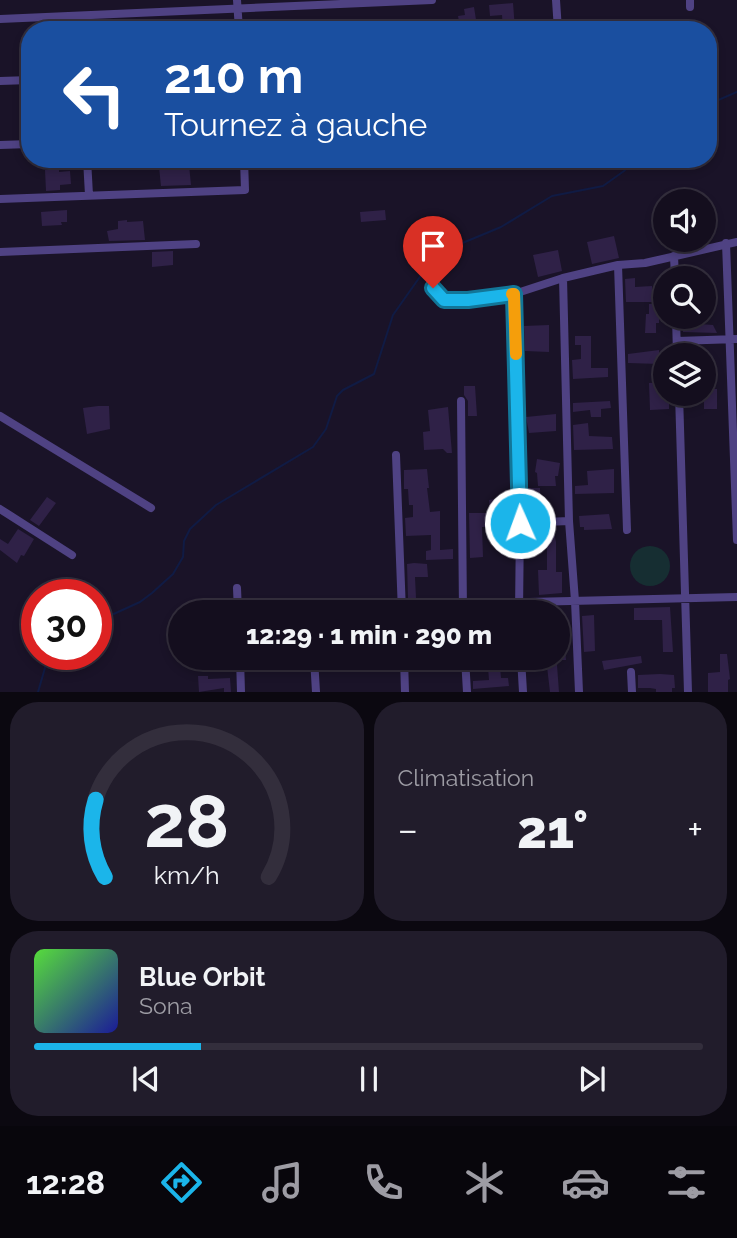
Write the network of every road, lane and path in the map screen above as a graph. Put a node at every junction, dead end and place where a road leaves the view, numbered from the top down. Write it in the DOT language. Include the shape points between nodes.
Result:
graph roads {
  1 [pos="432,0"];
  2 [pos="556,0"];
  3 [pos="237,4"];
  4 [pos="0,19"];
  5 [pos="557,21"];
  6 [pos="21,81"];
  7 [pos="0,82"];
  8 [pos="0,145"];
  9 [pos="21,145"];
  10 [pos="88,168"];
  11 [pos="244,168"];
  12 [pos="89,195"];
  13 [pos="0,199"];
  14 [pos="737,242"];
  15 [pos="726,243"];
  16 [pos="196,244"];
  17 [pos="0,252"];
  18 [pos="674,256"];
  19 [pos="618,265"];
  20 [pos="674,266"];
  21 [pos="563,278"];
  22 [pos="433,288"];
  23 [pos="514,294"];
  24 [pos="676,329"];
  25 [pos="733,339"];
  26 [pos="677,341"];
  27 [pos="461,401"];
  28 [pos="679,406"];
  29 [pos="0,416"];
  30 [pos="396,455"];
  31 [pos="151,508"];
  32 [pos="0,509"];
  33 [pos="569,521"];
  34 [pos="520,523"];
  35 [pos="627,530"];
  36 [pos="737,530"];
  37 [pos="737,540"];
  38 [pos="72,555"];
  39 [pos="237,588"];
  40 [pos="737,597"];
  41 [pos="685,598"];
  42 [pos="238,600"];
  43 [pos="402,600"];
  44 [pos="463,600"];
  45 [pos="519,600"];
  46 [pos="570,601"];
  47 [pos="576,601"];
  48 [pos="240,670"];
  49 [pos="315,670"];
  50 [pos="404,670"];
  51 [pos="466,670"];
  52 [pos="522,670"];
  53 [pos="631,671"];
  54 [pos="241,692"];
  55 [pos="316,692"];
  56 [pos="405,692"];
  57 [pos="467,692"];
  58 [pos="523,692"];
  59 [pos="579,692"];
  60 [pos="632,692"];
  61 [pos="688,692"];
  1 -- 3 [label="street"];
  2 -- 5 [label="street"];
  3 -- 4 [label="street"];
  6 -- 7 [label="street"];
  8 -- 9 [label="street"];
  10 -- 12 [label="street"];
  11 -- 12 [label="street" via="245,190"];
  12 -- 13 [label="street"];
  14 -- 15 [label="street"];
  15 -- 18 [label="street"];
  15 -- 25 [label="street"];
  16 -- 17 [label="street"];
  18 -- 19 [label="street"];
  18 -- 20 [label="street"];
  19 -- 21 [label="street"];
  19 -- 35 [label="street"];
  21 -- 23 [label="street"];
  21 -- 33 [label="street"];
  22 -- 23 [label="street" via="444,300"];
  23 -- 34 [label="street"];
  24 -- 26 [label="street"];
  25 -- 26 [label="street"];
  25 -- 36 [label="street"];
  27 -- 44 [label="street"];
  28 -- 41 [label="street"];
  29 -- 31 [label="street"];
  30 -- 43 [label="street"];
  32 -- 38 [label="street"];
  33 -- 34 [label="street"];
  33 -- 47 [label="street"];
  34 -- 45 [label="street"];
  36 -- 37 [label="street"];
  39 -- 42 [label="street"];
  40 -- 41 [label="street"];
  41 -- 47 [label="street"];
  41 -- 61 [label="street"];
  46 -- 47 [label="street"];
  47 -- 59 [label="street"];
  48 -- 54 [label="street"];
  49 -- 55 [label="street"];
  50 -- 56 [label="street"];
  51 -- 57 [label="street"];
  52 -- 58 [label="street"];
  53 -- 60 [label="street"];
}
